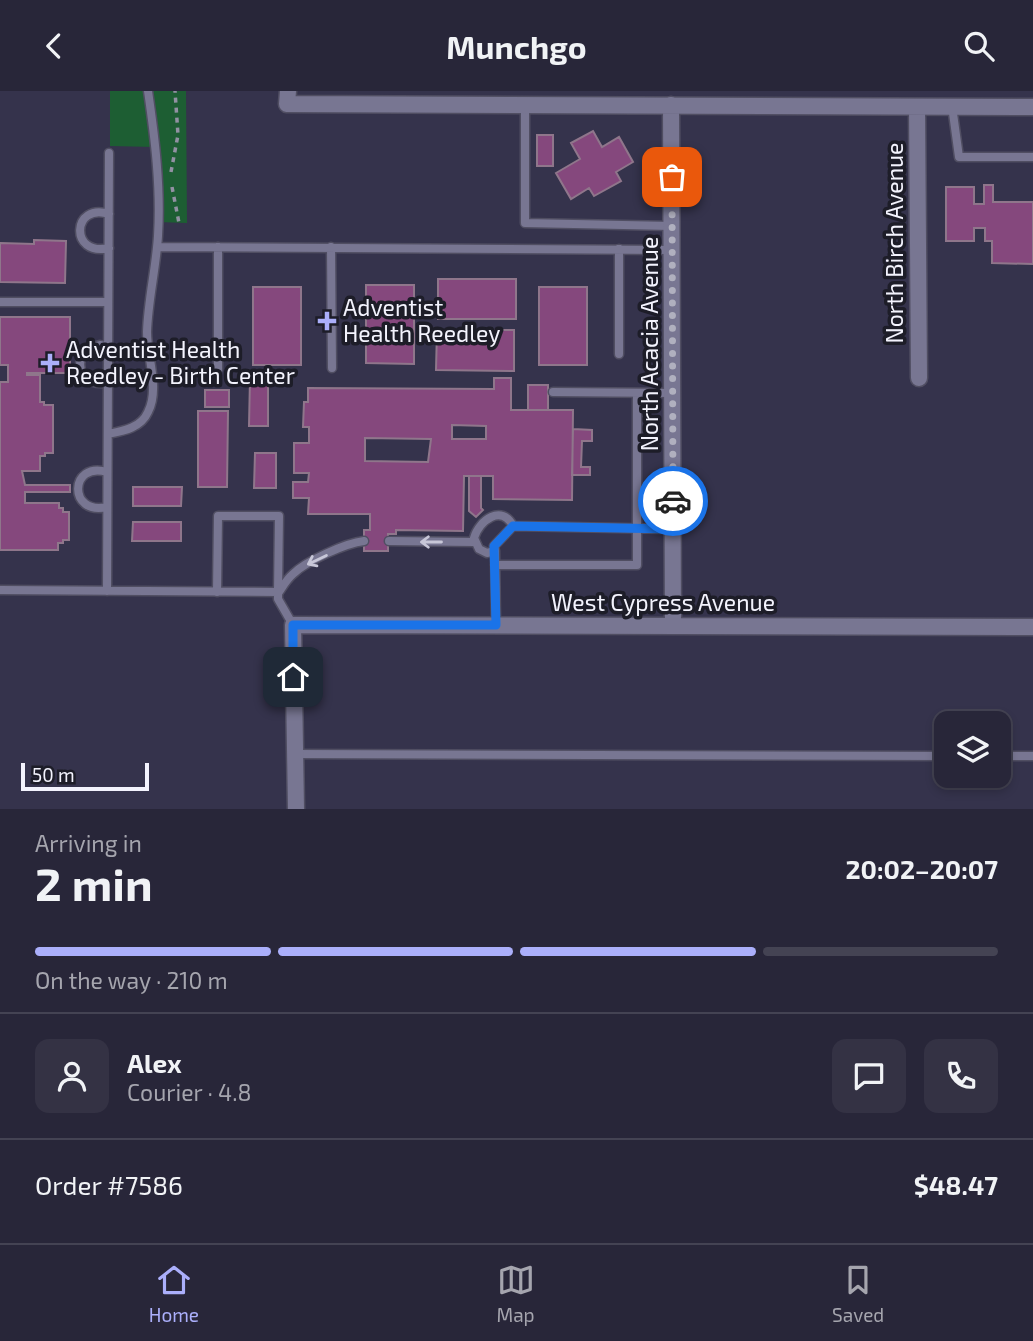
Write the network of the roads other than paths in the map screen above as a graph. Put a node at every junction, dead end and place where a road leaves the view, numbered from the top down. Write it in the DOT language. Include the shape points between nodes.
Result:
graph roads {
  1 [pos="148,91"];
  2 [pos="288,97"];
  3 [pos="773,97"];
  4 [pos="582,98"];
  5 [pos="630,98"];
  6 [pos="525,104"];
  7 [pos="671,105"];
  8 [pos="952,106"];
  9 [pos="917,107"];
  10 [pos="1033,107"];
  11 [pos="109,153"];
  12 [pos="1033,157"];
  13 [pos="109,213"];
  14 [pos="672,226"];
  15 [pos="157,247"];
  16 [pos="218,247"];
  17 [pos="331,247"];
  18 [pos="109,248"];
  19 [pos="619,249"];
  20 [pos="672,250"];
  21 [pos="0,302"];
  22 [pos="108,302"];
  23 [pos="108,347"];
  24 [pos="619,354"];
  25 [pos="332,368"];
  26 [pos="218,369"];
  27 [pos="919,378"];
  28 [pos="108,382"];
  29 [pos="553,392"];
  30 [pos="637,393"];
  31 [pos="673,393"];
  32 [pos="108,434"];
  33 [pos="107,472"];
  34 [pos="107,507"];
  35 [pos="513,526"];
  36 [pos="637,528"];
  37 [pos="673,529"];
  38 [pos="364,541"];
  39 [pos="388,541"];
  40 [pos="474,542"];
  41 [pos="495,551"];
  42 [pos="495,565"];
  43 [pos="0,590"];
  44 [pos="107,591"];
  45 [pos="217,592"];
  46 [pos="278,593"];
  47 [pos="293,625"];
  48 [pos="496,625"];
  49 [pos="673,625"];
  50 [pos="1033,627"];
  51 [pos="294,754"];
  52 [pos="934,756"];
  53 [pos="1011,756"];
  54 [pos="1033,756"];
  55 [pos="296,809"];
  1 -- 15 [label="lane" via="158,174"];
  2 -- 6 [label="street"];
  3 -- 7 [label="street"];
  3 -- 9 [label="street"];
  4 -- 5 [label="street"];
  4 -- 6 [label="street"];
  5 -- 7 [label="street"];
  6 -- 14 [label="lane" via="525,223"];
  7 -- 14 [label="street, North Acacia Avenue"];
  8 -- 9 [label="street"];
  8 -- 10 [label="street"];
  8 -- 12 [label="lane" via="959,157"];
  9 -- 27 [label="street, North Birch Avenue"];
  11 -- 13 [label="lane"];
  13 -- 18 [label="lane"];
  13 -- 18 [label="lane" via="88,215 80,233 92,249"];
  14 -- 20 [label="street, North Acacia Avenue"];
  15 -- 16 [label="lane"];
  15 -- 32 [label="lane" via="148,326 153,385 150,409 129,429"];
  16 -- 17 [label="lane"];
  16 -- 26 [label="lane"];
  17 -- 19 [label="lane"];
  17 -- 25 [label="lane"];
  18 -- 22 [label="lane"];
  19 -- 20 [label="lane"];
  19 -- 24 [label="lane"];
  20 -- 31 [label="street, North Acacia Avenue"];
  21 -- 22 [label="lane"];
  22 -- 23 [label="lane"];
  23 -- 28 [label="lane"];
  23 -- 28 [label="lane" via="87,349 80,360 86,379"];
  28 -- 32 [label="lane"];
  29 -- 30 [label="lane"];
  30 -- 31 [label="lane"];
  30 -- 36 [label="lane"];
  31 -- 37 [label="street, North Acacia Avenue"];
  32 -- 33 [label="lane"];
  33 -- 34 [label="lane"];
  33 -- 34 [label="lane" via="86,474 78,485 84,504"];
  34 -- 44 [label="lane"];
  35 -- 36 [label="lane"];
  35 -- 40 [label="lane" via="506,517 494,515 477,530"];
  35 -- 41 [label="lane" via="494,546"];
  36 -- 37 [label="lane"];
  36 -- 42 [label="lane" via="637,565"];
  37 -- 49 [label="street, North Acacia Avenue"];
  38 -- 46 [label="lane, one-way" via="301,567"];
  40 -- 39 [label="lane, one-way"];
  40 -- 41 [label="lane" via="482,552"];
  41 -- 42 [label="lane"];
  42 -- 48 [label="lane"];
  43 -- 44 [label="lane"];
  44 -- 45 [label="lane"];
  45 -- 46 [label="lane"];
  45 -- 46 [label="lane" via="218,516 279,516"];
  46 -- 47 [label="lane"];
  47 -- 48 [label="street, West Cypress Avenue"];
  47 -- 51 [label="street"];
  48 -- 49 [label="street, West Cypress Avenue"];
  49 -- 50 [label="street, West Cypress Avenue"];
  51 -- 52 [label="lane"];
  51 -- 55 [label="street"];
  53 -- 54 [label="lane"];
}
